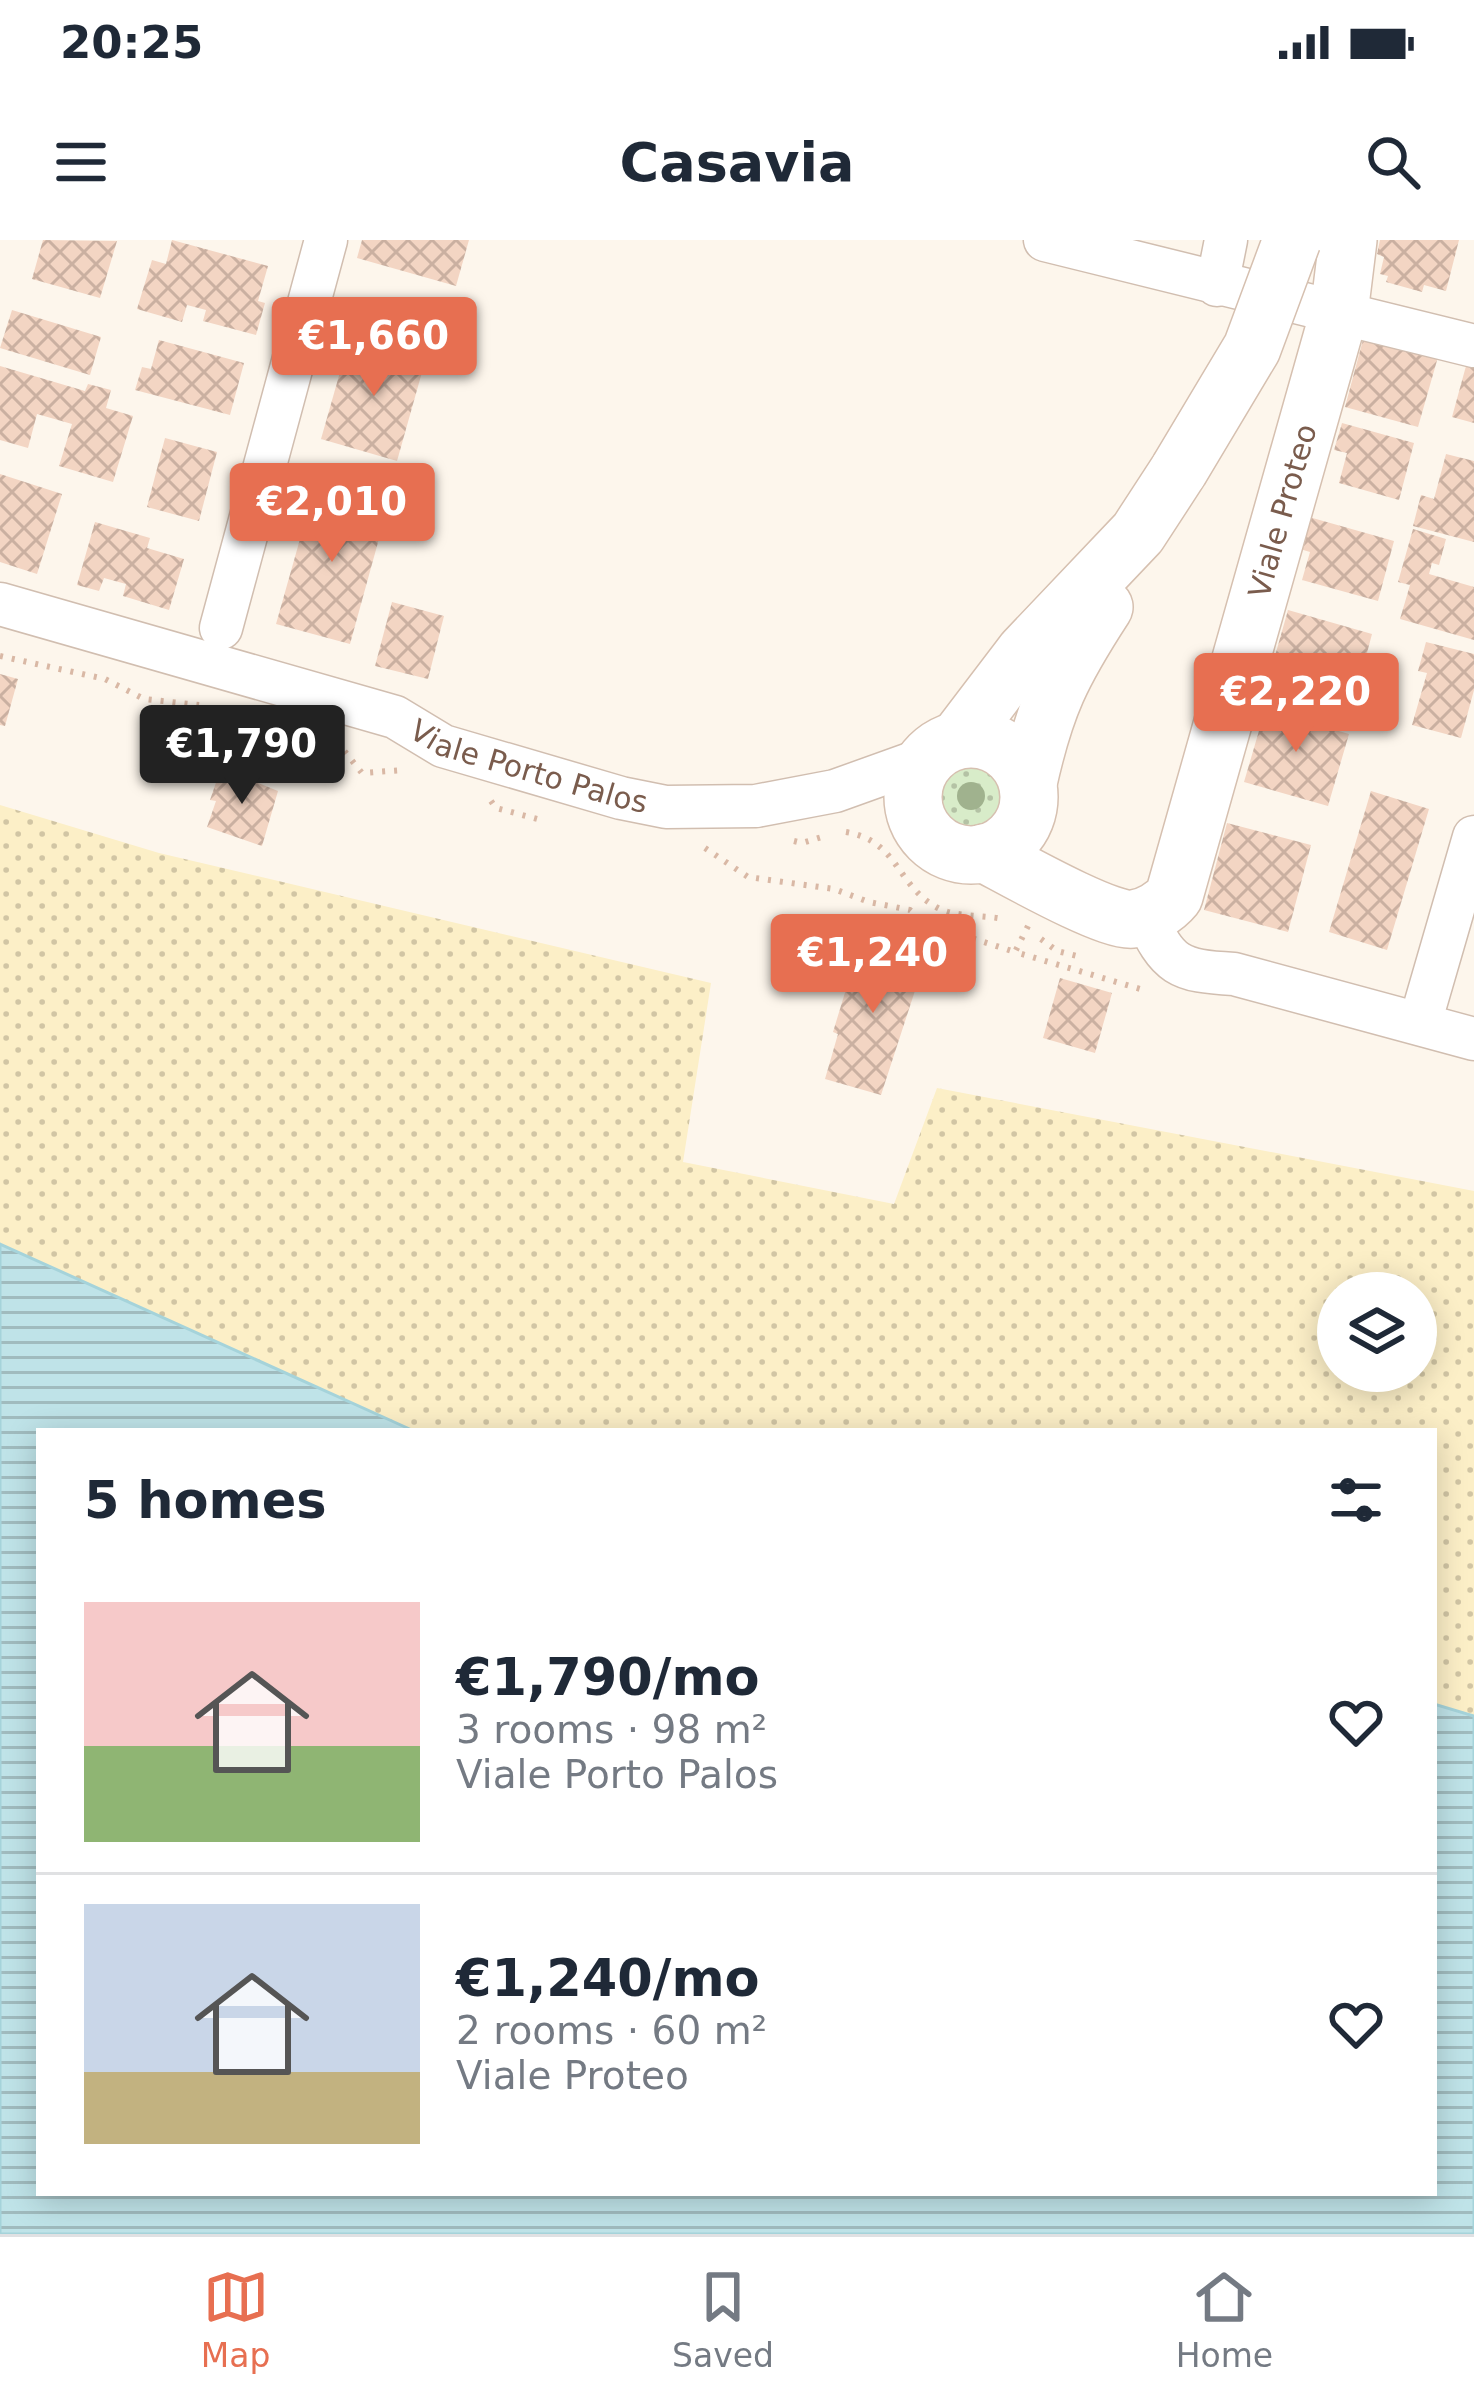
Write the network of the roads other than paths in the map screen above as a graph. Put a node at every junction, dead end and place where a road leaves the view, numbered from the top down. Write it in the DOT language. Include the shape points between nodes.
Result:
graph roads {
  1 [pos="326,240"];
  2 [pos="1045,240"];
  3 [pos="1226,240"];
  4 [pos="1292,240"];
  5 [pos="1348,240"];
  6 [pos="1217,285"];
  7 [pos="1339,313"];
  8 [pos="1474,346"];
  9 [pos="1138,533"];
  10 [pos="0,604"];
  11 [pos="221,628"];
  12 [pos="942,749"];
  13 [pos="1028,792"];
  14 [pos="1474,837"];
  15 [pos="984,853"];
  16 [pos="1118,911"];
  17 [pos="1420,1024"];
  18 [pos="1474,1039"];
  1 -- 11 [label="street"];
  2 -- 6 [label="street"];
  3 -- 6 [label="street"];
  4 -- 9 [label="street, bridge" via="1252,348"];
  5 -- 7 [label="street, Viale Proteo"];
  6 -- 7 [label="street"];
  7 -- 8 [label="street"];
  7 -- 16 [label="street, Viale Proteo" via="1174,896 1166,906"];
  9 -- 12 [label="street"];
  9 -- 13 [label="street" via="1132,563 1063,670 1042,719"];
  10 -- 12 [label="street, Viale Porto Palos" via="394,717 443,746 666,807 756,806 835,791"];
  12 -- 13 [label="street" via="994,743 1021,767"];
  12 -- 15 [label="street" via="913,791 921,827 948,850"];
  13 -- 15 [label="street" via="1015,835"];
  13 -- 16 [label="street"];
  14 -- 17 [label="street"];
  15 -- 16 [label="street"];
  16 -- 17 [label="street" via="1181,965"];
  17 -- 18 [label="street"];
}
